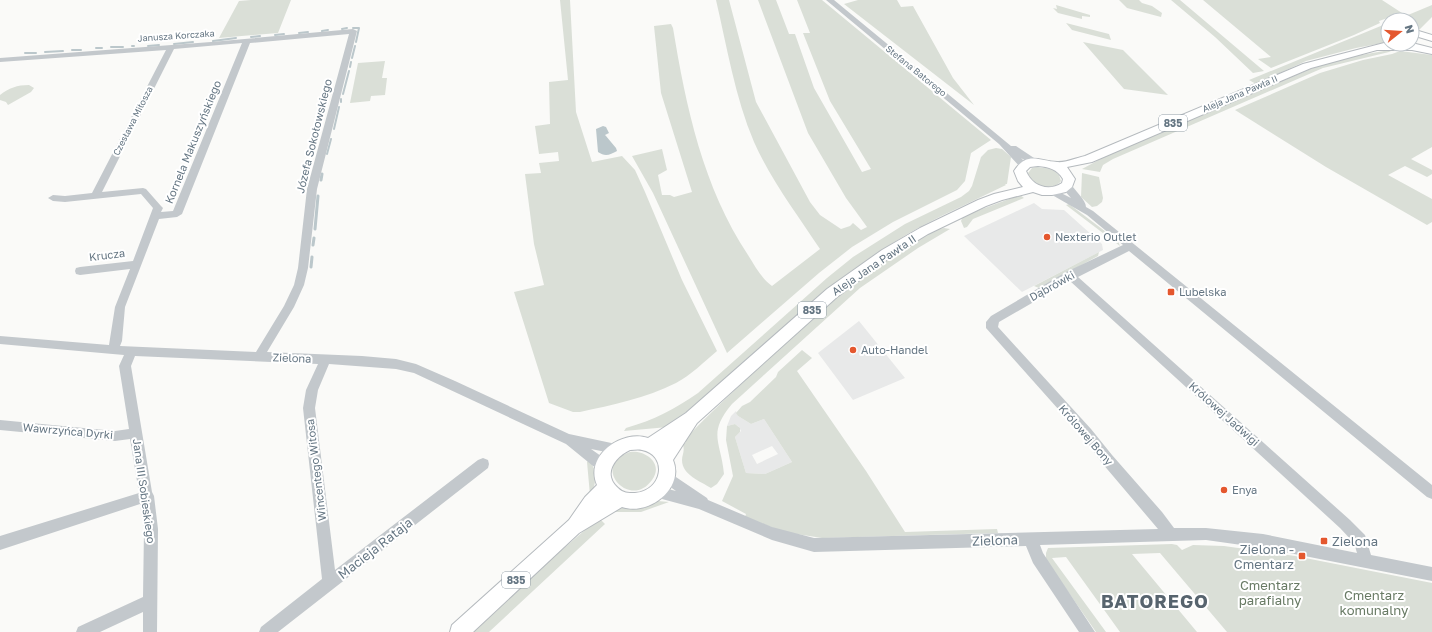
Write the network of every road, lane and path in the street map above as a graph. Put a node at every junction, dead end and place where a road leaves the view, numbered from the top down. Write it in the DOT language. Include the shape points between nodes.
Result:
graph roads {
  1 [pos="830,0"];
  2 [pos="353,31"];
  3 [pos="247,40"];
  4 [pos="171,47"];
  5 [pos="1380,47"];
  6 [pos="1380,48"];
  7 [pos="1420,48"];
  8 [pos="1373,49"];
  9 [pos="1432,51"];
  10 [pos="0,60"];
  11 [pos="1088,159"];
  12 [pos="1056,166"];
  13 [pos="1026,169"];
  14 [pos="1067,180"];
  15 [pos="1034,188"];
  16 [pos="1052,192"];
  17 [pos="95,196"];
  18 [pos="998,196"];
  19 [pos="53,198"];
  20 [pos="1087,211"];
  21 [pos="155,216"];
  22 [pos="1130,246"];
  23 [pos="137,264"];
  24 [pos="80,270"];
  25 [pos="1070,275"];
  26 [pos="999,338"];
  27 [pos="0,340"];
  28 [pos="112,350"];
  29 [pos="131,351"];
  30 [pos="260,356"];
  31 [pos="326,359"];
  32 [pos="692,418"];
  33 [pos="0,426"];
  34 [pos="136,433"];
  35 [pos="567,439"];
  36 [pos="650,445"];
  37 [pos="616,449"];
  38 [pos="665,458"];
  39 [pos="483,464"];
  40 [pos="603,464"];
  41 [pos="667,477"];
  42 [pos="606,487"];
  43 [pos="656,492"];
  44 [pos="1432,494"];
  45 [pos="147,496"];
  46 [pos="620,499"];
  47 [pos="705,505"];
  48 [pos="573,527"];
  49 [pos="1170,534"];
  50 [pos="1030,539"];
  51 [pos="0,543"];
  52 [pos="1366,561"];
  53 [pos="1432,574"];
  54 [pos="330,583"];
  55 [pos="151,601"];
  56 [pos="83,632"];
  57 [pos="150,632"];
  58 [pos="266,632"];
  59 [pos="459,632"];
  60 [pos="1088,632"];
  1 -- 13 [label="street, Stefana Batorego" via="1002,142"];
  2 -- 3 [label="street, Janusza Korczaka"];
  2 -- 30 [label="street, Józefa Sokołowskiego" via="312,189 299,285"];
  3 -- 4 [label="street, Janusza Korczaka"];
  3 -- 21 [label="street, Kornela Makuszyńskiego" via="177,214"];
  4 -- 10 [label="street, Janusza Korczaka"];
  4 -- 17 [label="street, Czesława Miłosza"];
  5 -- 8 [label="main road, Aleja Jana Pawła II / 835"];
  6 -- 8 [label="main road, Aleja Jana Pawła II / 835"];
  7 -- 9 [label="main road, 835"];
  8 -- 11 [label="main road, Aleja Jana Pawła II / 835" via="1307,66"];
  11 -- 12 [label="main road, Aleja Jana Pawła II / 835"];
  11 -- 14 [label="main road, Aleja Jana Pawła II / 835"];
  12 -- 13 [label="main road, 835" via="1046,163"];
  12 -- 14 [label="main road, 835"];
  13 -- 15 [label="main road, 835" via="1026,183"];
  13 -- 18 [label="main road, Aleja Jana Pawła II / 835"];
  14 -- 16 [label="main road, 835" via="1062,190"];
  14 -- 20 [label="street" via="1069,190"];
  15 -- 16 [label="main road, 835"];
  15 -- 18 [label="main road, Aleja Jana Pawła II / 835"];
  16 -- 20 [label="street"];
  17 -- 19 [label="street"];
  17 -- 21 [label="street" via="143,191 158,208"];
  18 -- 32 [label="main road, Aleja Jana Pawła II / 835" via="918,234 859,272 803,318"];
  20 -- 22 [label="street"];
  21 -- 23 [label="street"];
  22 -- 25 [label="street, Dąbrówki"];
  22 -- 44 [label="street"];
  23 -- 24 [label="street, Krucza"];
  23 -- 28 [label="street" via="120,307 116,341"];
  25 -- 26 [label="street, Dąbrówki" via="992,322 992,328"];
  25 -- 52 [label="street, Królowej Jadwigi" via="1346,524 1360,540"];
  26 -- 49 [label="street, Królowej Bony" via="1087,433"];
  27 -- 28 [label="street, Zielona"];
  28 -- 29 [label="street, Zielona"];
  29 -- 30 [label="street, Zielona"];
  29 -- 34 [label="street, Jana III Sobieskiego" via="125,366"];
  30 -- 31 [label="street, Zielona"];
  31 -- 35 [label="street, Zielona" via="381,362 416,369"];
  31 -- 54 [label="street, Wincentego Witosa" via="312,390 309,408"];
  32 -- 36 [label="main road, Aleja Jana Pawła II / 835"];
  32 -- 38 [label="main road, Aleja Jana Pawła II / 835"];
  33 -- 34 [label="street, Wawrzyńca Dyrki" via="114,436"];
  34 -- 45 [label="street, Jana III Sobieskiego"];
  35 -- 37 [label="street, Zielona"];
  35 -- 40 [label="street, Zielona"];
  36 -- 37 [label="main road" via="633,443"];
  36 -- 38 [label="main road"];
  37 -- 40 [label="main road"];
  38 -- 41 [label="main road"];
  39 -- 54 [label="street, Macieja Rataja"];
  40 -- 42 [label="main road" via="602,476"];
  41 -- 43 [label="main road"];
  41 -- 47 [label="street, Zielona"];
  42 -- 46 [label="main road"];
  42 -- 48 [label="main road, 835" via="591,502"];
  43 -- 46 [label="main road" via="639,500"];
  43 -- 47 [label="street, Zielona"];
  45 -- 51 [label="street"];
  45 -- 55 [label="street, Jana III Sobieskiego" via="152,541"];
  46 -- 48 [label="main road, 835"];
  47 -- 50 [label="street, Zielona" via="766,533 814,545"];
  48 -- 59 [label="main road, 835"];
  49 -- 50 [label="street, Zielona"];
  49 -- 52 [label="street, Zielona" via="1236,536"];
  50 -- 60 [label="street" via="1038,558"];
  52 -- 53 [label="street, Zielona"];
  54 -- 58 [label="street, Macieja Rataja"];
  55 -- 56 [label="street"];
  55 -- 57 [label="street, Jana III Sobieskiego"];
}
